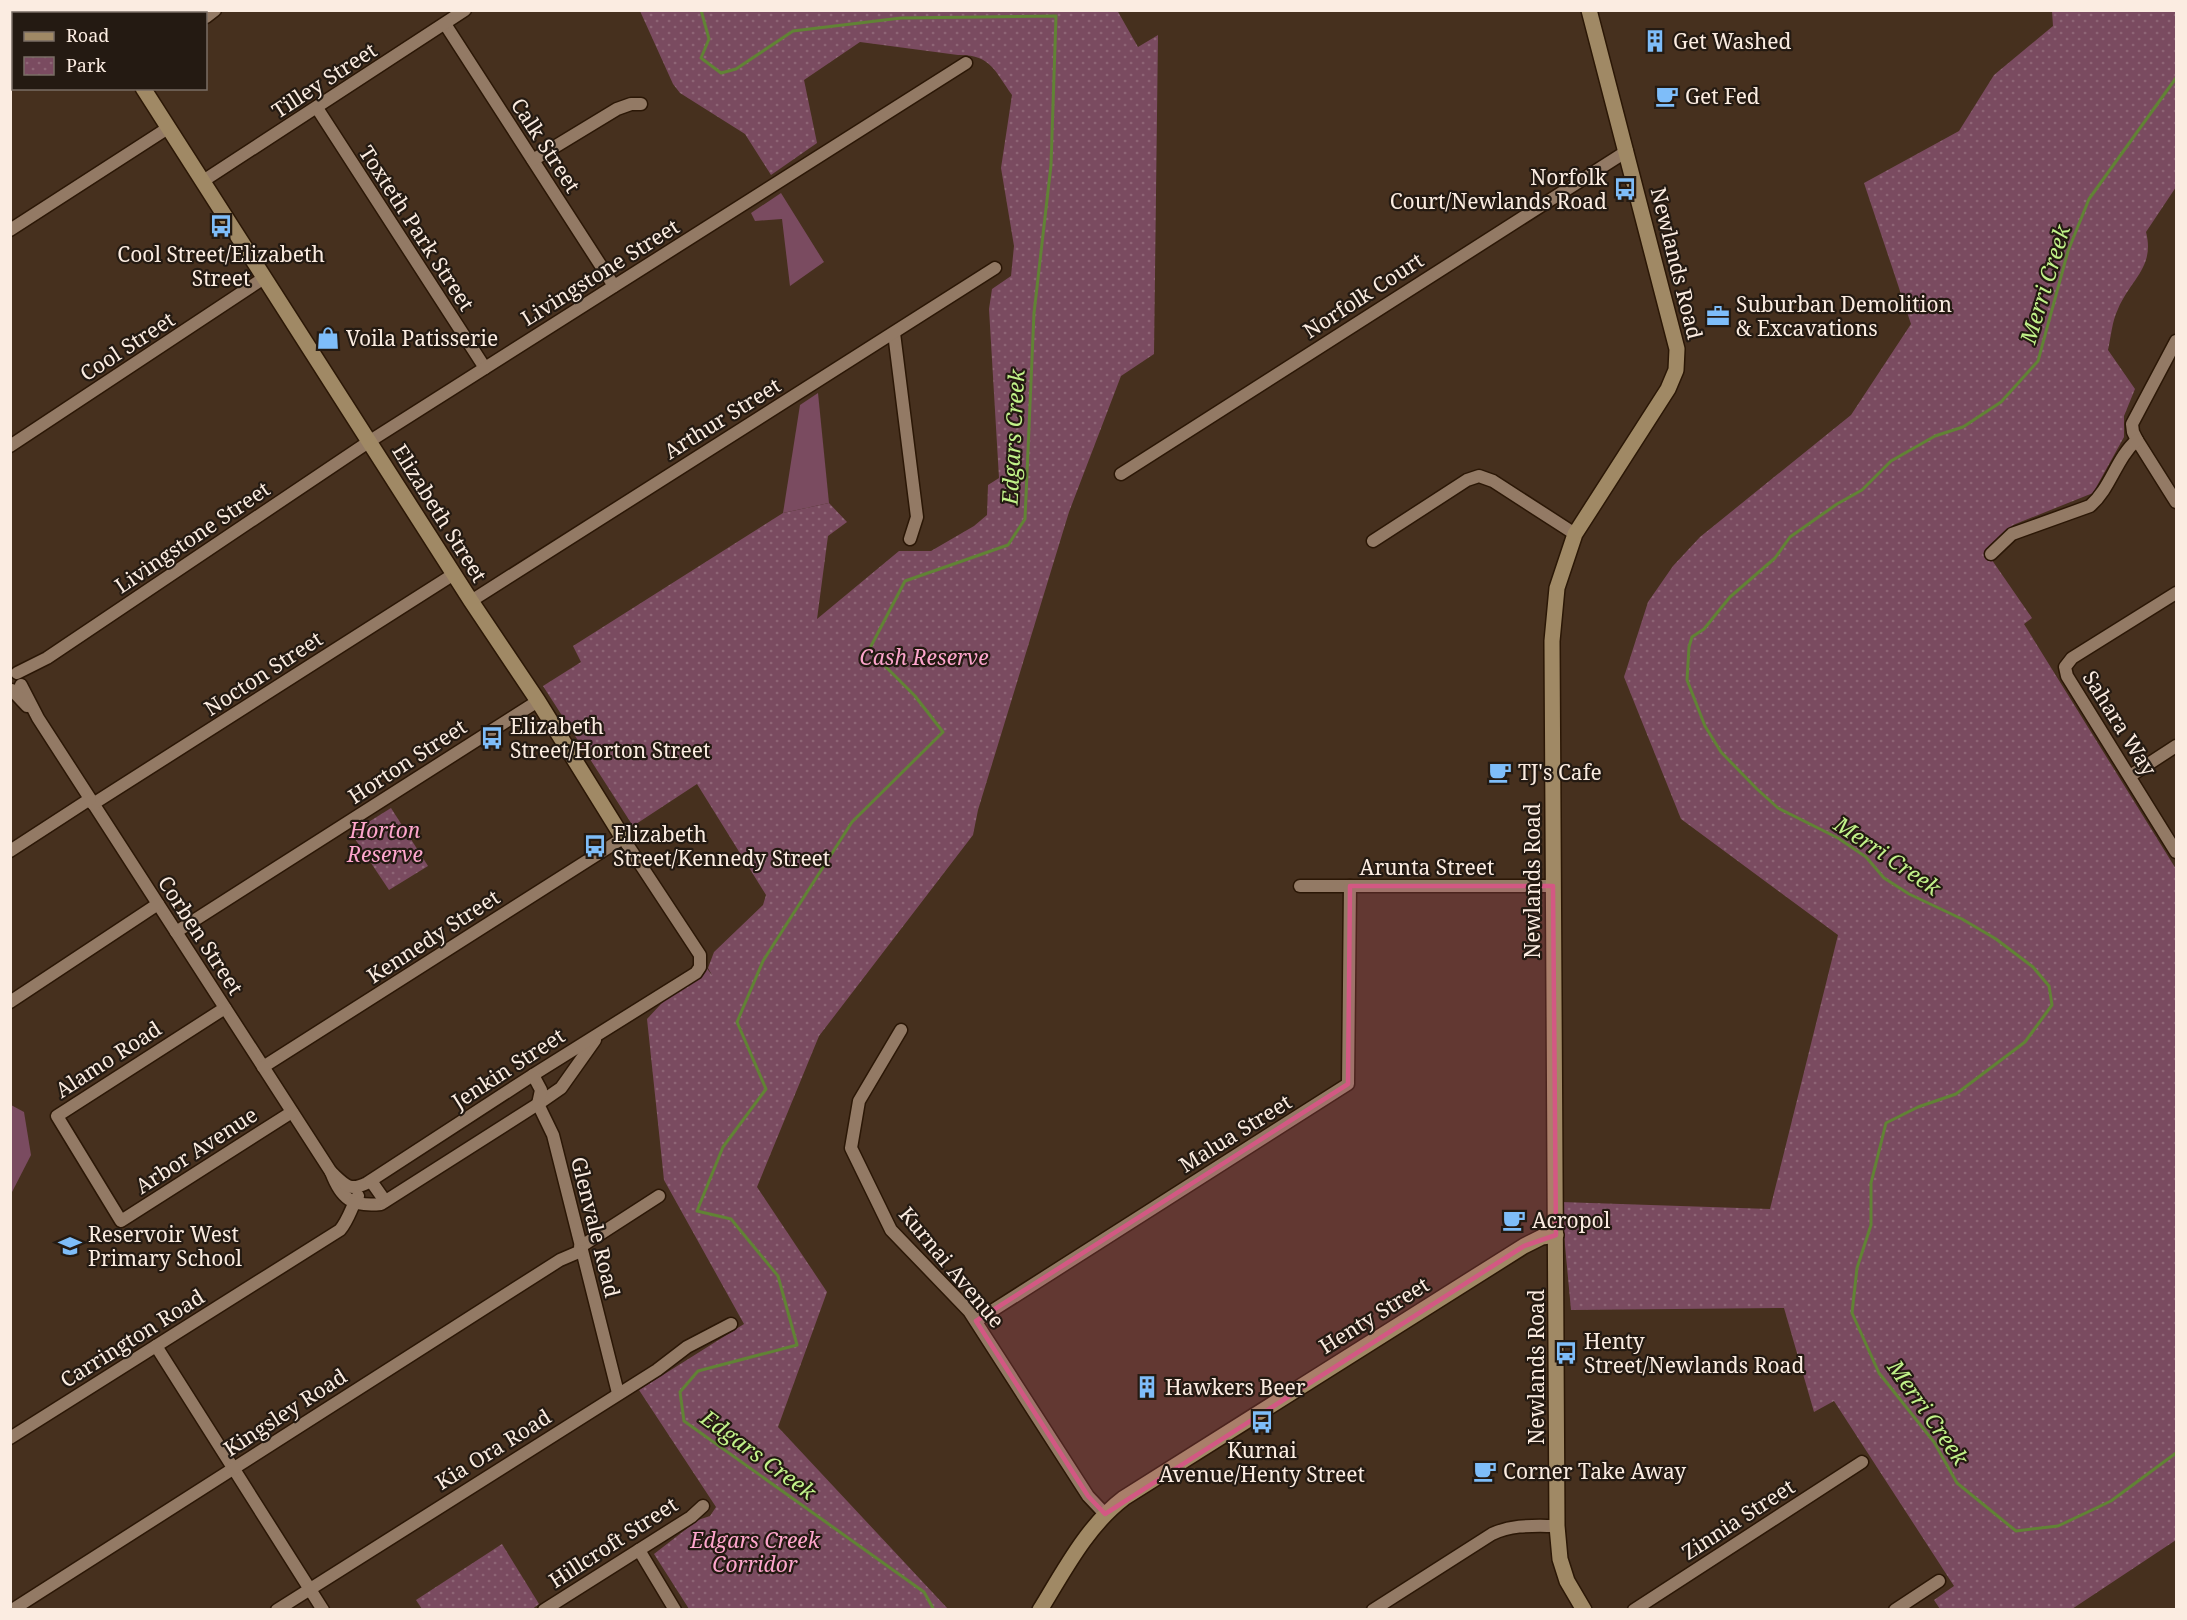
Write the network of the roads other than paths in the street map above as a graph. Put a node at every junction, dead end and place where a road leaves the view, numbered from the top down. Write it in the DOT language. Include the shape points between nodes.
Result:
graph roads {
  1 [pos="465,10"];
  2 [pos="1589,10"];
  3 [pos="445,24"];
  4 [pos="966,63"];
  5 [pos="144,90"];
  6 [pos="641,104"];
  7 [pos="317,108"];
  8 [pos="168,128"];
  9 [pos="1627,151"];
  10 [pos="533,160"];
  11 [pos="203,181"];
  12 [pos="10,230"];
  13 [pos="995,268"];
  14 [pos="264,278"];
  15 [pos="614,286"];
  16 [pos="894,333"];
  17 [pos="2176,341"];
  18 [pos="485,368"];
  19 [pos="2137,440"];
  20 [pos="370,441"];
  21 [pos="10,446"];
  22 [pos="1121,474"];
  23 [pos="2176,502"];
  24 [pos="1575,534"];
  25 [pos="909,539"];
  26 [pos="1373,541"];
  27 [pos="1991,554"];
  28 [pos="454,574"];
  29 [pos="2176,593"];
  30 [pos="471,601"];
  31 [pos="15,679"];
  32 [pos="538,701"];
  33 [pos="2176,746"];
  34 [pos="2130,776"];
  35 [pos="92,802"];
  36 [pos="623,838"];
  37 [pos="10,851"];
  38 [pos="2176,852"];
  39 [pos="1300,886"];
  40 [pos="1350,886"];
  41 [pos="1553,886"];
  42 [pos="158,904"];
  43 [pos="176,932"];
  44 [pos="701,961"];
  45 [pos="10,1002"];
  46 [pos="225,1008"];
  47 [pos="901,1030"];
  48 [pos="599,1034"];
  49 [pos="264,1068"];
  50 [pos="533,1075"];
  51 [pos="538,1104"];
  52 [pos="292,1112"];
  53 [pos="331,1172"];
  54 [pos="369,1182"];
  55 [pos="659,1196"];
  56 [pos="385,1201"];
  57 [pos="354,1203"];
  58 [pos="121,1221"];
  59 [pos="1556,1234"];
  60 [pos="581,1249"];
  61 [pos="976,1321"];
  62 [pos="731,1324"];
  63 [pos="156,1346"];
  64 [pos="618,1393"];
  65 [pos="10,1438"];
  66 [pos="1862,1462"];
  67 [pos="234,1468"];
  68 [pos="703,1506"];
  69 [pos="1105,1514"];
  70 [pos="1557,1526"];
  71 [pos="639,1550"];
  72 [pos="1939,1581"];
  73 [pos="310,1589"];
  74 [pos="12,1610"];
  75 [pos="277,1610"];
  76 [pos="323,1610"];
  77 [pos="544,1610"];
  78 [pos="675,1610"];
  79 [pos="1041,1610"];
  80 [pos="1373,1610"];
  81 [pos="1584,1610"];
  82 [pos="1634,1610"];
  83 [pos="1895,1610"];
  1 -- 3 [label="street, Tilley Street"];
  2 -- 9 [label="street, Newlands Road"];
  3 -- 7 [label="street, Tilley Street"];
  3 -- 10 [label="street, Calk Street"];
  4 -- 15 [label="street, Livingstone Street"];
  5 -- 8 [label="street, Elizabeth Street"];
  6 -- 10 [label="street" via="617,109"];
  7 -- 11 [label="street, Tilley Street"];
  7 -- 18 [label="street, Toxteth Park Street"];
  8 -- 11 [label="street, Elizabeth Street"];
  8 -- 12 [label="street"];
  9 -- 22 [label="street, Norfolk Court"];
  9 -- 24 [label="street, Newlands Road" via="1677,349 1676,370 1668,389"];
  10 -- 15 [label="street, Calk Street"];
  11 -- 14 [label="street, Elizabeth Street"];
  13 -- 16 [label="street, Arthur Street"];
  14 -- 20 [label="street, Elizabeth Street"];
  14 -- 21 [label="street, Cool Street"];
  15 -- 18 [label="street, Livingstone Street"];
  16 -- 25 [label="street" via="917,517"];
  16 -- 30 [label="street, Arthur Street"];
  17 -- 19 [label="street" via="2134,418"];
  18 -- 20 [label="street, Livingstone Street"];
  19 -- 23 [label="street"];
  19 -- 27 [label="street" via="2123,454 2091,506 2012,534"];
  20 -- 28 [label="street, Elizabeth Street"];
  20 -- 31 [label="street, Livingstone Street"];
  24 -- 26 [label="street" via="1479,476"];
  24 -- 41 [label="street, Newlands Road" via="1557,588 1551,641"];
  28 -- 30 [label="street, Elizabeth Street"];
  28 -- 35 [label="street, Nocton Street"];
  29 -- 34 [label="street, Sahara Way" via="2072,658 2065,667"];
  30 -- 32 [label="street, Elizabeth Street"];
  31 -- 35 [label="street, Corben Street"];
  32 -- 36 [label="street, Elizabeth Street"];
  32 -- 43 [label="street, Horton Street"];
  33 -- 34 [label="street"];
  34 -- 38 [label="street, Sahara Way"];
  35 -- 37 [label="street, Nocton Street"];
  35 -- 42 [label="street, Corben Street"];
  36 -- 44 [label="street, Elizabeth Street"];
  36 -- 49 [label="street, Kennedy Street"];
  39 -- 40 [label="street, Arunta Street"];
  40 -- 41 [label="street, Arunta Street"];
  40 -- 61 [label="street, Malua Street" via="1348,1084"];
  41 -- 59 [label="street, Newlands Road"];
  42 -- 43 [label="street, Corben Street"];
  42 -- 45 [label="street"];
  43 -- 46 [label="street, Corben Street"];
  44 -- 48 [label="street, Jenkin Street" via="696,973"];
  46 -- 49 [label="street, Corben Street"];
  46 -- 58 [label="street, Alamo Road" via="57,1116"];
  47 -- 61 [label="street, Kurnai Avenue" via="859,1101 851,1148 891,1230"];
  48 -- 50 [label="street, Jenkin Street"];
  48 -- 51 [label="street" via="561,1088"];
  49 -- 52 [label="street, Corben Street"];
  50 -- 51 [label="street, Glenvale Road" via="541,1090"];
  50 -- 54 [label="street, Jenkin Street"];
  51 -- 56 [label="street"];
  51 -- 60 [label="street, Glenvale Road" via="553,1135"];
  52 -- 53 [label="street, Corben Street"];
  52 -- 58 [label="street, Arbor Avenue"];
  53 -- 54 [label="street" via="351,1187"];
  53 -- 57 [label="street" via="342,1194"];
  54 -- 56 [label="street"];
  54 -- 57 [label="street, Carrington Road"];
  55 -- 60 [label="street, Kingsley Road"];
  56 -- 57 [label="street"];
  57 -- 63 [label="street, Carrington Road" via="340,1230"];
  59 -- 69 [label="street, Henty Street" via="1524,1246 1124,1498"];
  59 -- 70 [label="street, Newlands Road"];
  60 -- 64 [label="street, Glenvale Road"];
  60 -- 67 [label="street, Kingsley Road"];
  61 -- 69 [label="street, Kurnai Avenue" via="1088,1496"];
  62 -- 64 [label="street, Kia Ora Road" via="687,1347"];
  63 -- 65 [label="street, Carrington Road"];
  63 -- 67 [label="street"];
  64 -- 73 [label="street, Kia Ora Road"];
  66 -- 82 [label="street, Zinnia Street"];
  67 -- 73 [label="street"];
  67 -- 74 [label="street, Kingsley Road"];
  68 -- 71 [label="street, Hillcroft Street"];
  69 -- 79 [label="street, Henty Street" via="1084,1540"];
  70 -- 80 [label="street" via="1500,1530"];
  70 -- 81 [label="street, Newlands Road" via="1567,1581"];
  71 -- 77 [label="street, Hillcroft Street"];
  71 -- 78 [label="street"];
  72 -- 83 [label="street"];
  73 -- 75 [label="street, Kia Ora Road"];
  73 -- 76 [label="street"];
}
